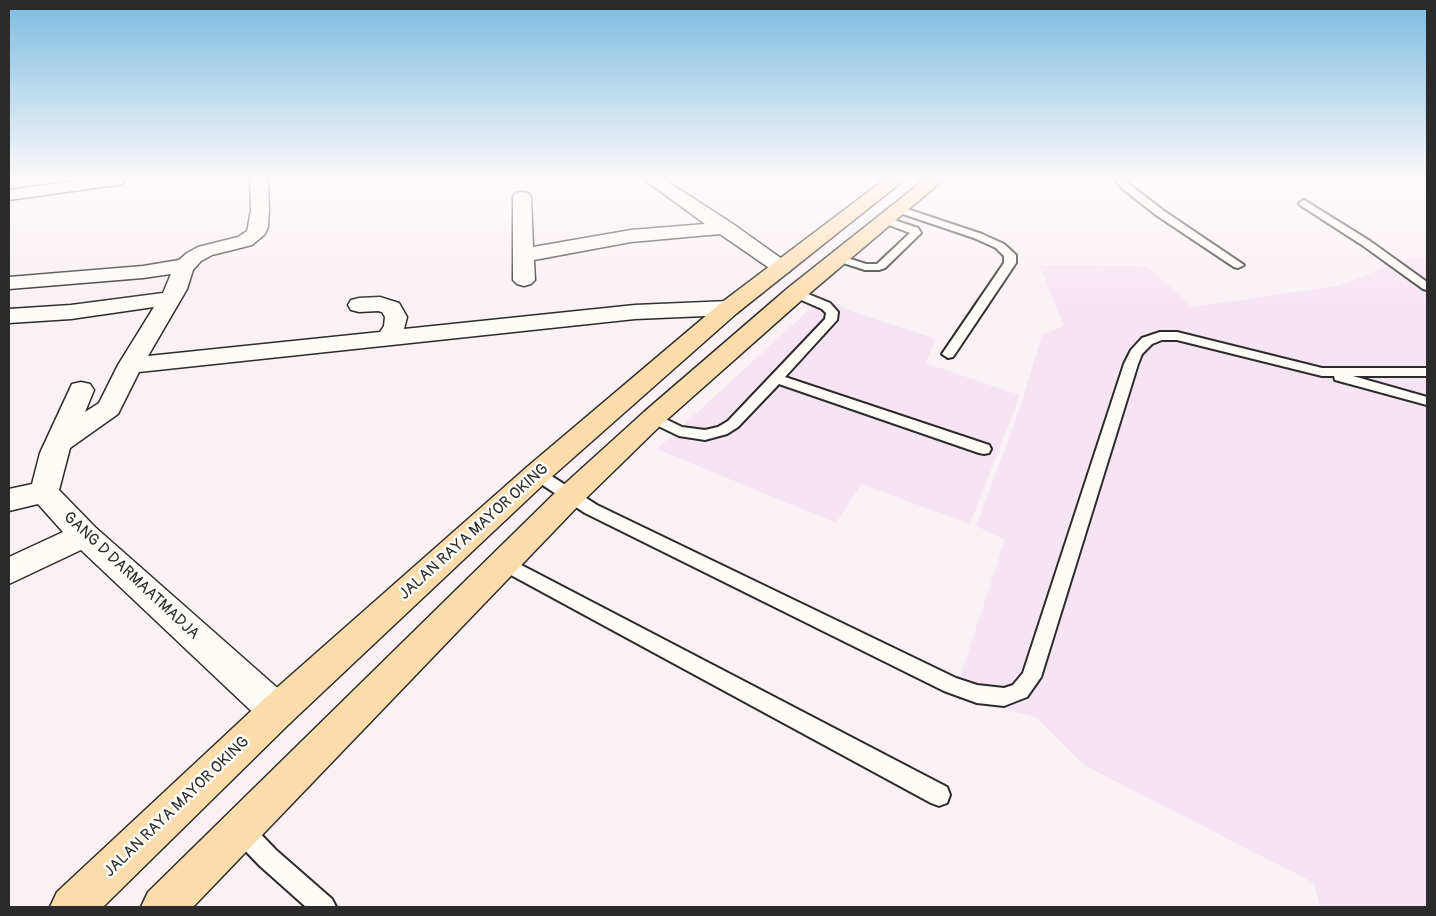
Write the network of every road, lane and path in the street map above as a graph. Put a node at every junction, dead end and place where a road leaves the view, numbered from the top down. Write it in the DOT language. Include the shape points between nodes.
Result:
graph roads {
  1 [pos="259,223"];
  2 [pos="523,223"];
  3 [pos="718,223"];
  4 [pos="858,223"];
  5 [pos="878,223"];
  6 [pos="923,223"];
  7 [pos="1175,223"];
  8 [pos="1335,223"];
  9 [pos="726,228"];
  10 [pos="836,248"];
  11 [pos="525,255"];
  12 [pos="186,265"];
  13 [pos="1238,265"];
  14 [pos="1427,274"];
  15 [pos="1412,276"];
  16 [pos="524,280"];
  17 [pos="789,280"];
  18 [pos="9,283"];
  19 [pos="1427,287"];
  20 [pos="171,298"];
  21 [pos="359,305"];
  22 [pos="729,308"];
  23 [pos="9,316"];
  24 [pos="388,337"];
  25 [pos="948,354"];
  26 [pos="130,365"];
  27 [pos="1322,372"];
  28 [pos="1427,372"];
  29 [pos="776,378"];
  30 [pos="80,390"];
  31 [pos="1427,401"];
  32 [pos="653,418"];
  33 [pos="59,442"];
  34 [pos="984,448"];
  35 [pos="536,474"];
  36 [pos="44,492"];
  37 [pos="569,497"];
  38 [pos="9,500"];
  39 [pos="84,536"];
  40 [pos="504,562"];
  41 [pos="9,570"];
  42 [pos="277,712"];
  43 [pos="939,795"];
  44 [pos="240,829"];
  45 [pos="72,907"];
  46 [pos="162,907"];
  47 [pos="324,907"];
  1 -- 12 [label="street" via="255,234 245,241 205,251"];
  2 -- 11 [label="street"];
  3 -- 9 [label="street"];
  4 -- 10 [label="main road, JALAN RAYA MAYOR OKING"];
  5 -- 10 [label="main road, JALAN RAYA MAYOR OKING"];
  6 -- 25 [label="lane" via="978,236 1000,246 1010,255 1010,263"];
  7 -- 13 [label="lane"];
  8 -- 15 [label="lane"];
  9 -- 11 [label="street" via="631,236"];
  9 -- 17 [label="street"];
  10 -- 17 [label="main road, JALAN RAYA MAYOR OKING"];
  11 -- 16 [label="street"];
  12 -- 18 [label="street" via="134,273"];
  12 -- 20 [label="street"];
  14 -- 15 [label="lane"];
  15 -- 19 [label="lane"];
  17 -- 22 [label="main road, JALAN RAYA MAYOR OKING"];
  17 -- 29 [label="lane" via="826,306 832,316"];
  17 -- 32 [label="main road, JALAN RAYA MAYOR OKING"];
  20 -- 23 [label="street" via="71,312"];
  20 -- 26 [label="street"];
  21 -- 24 [label="street" via="380,304 391,308 396,317"];
  22 -- 24 [label="street" via="635,312"];
  22 -- 35 [label="main road, JALAN RAYA MAYOR OKING"];
  24 -- 26 [label="street"];
  26 -- 33 [label="street" via="109,408"];
  27 -- 28 [label="lane"];
  27 -- 31 [label="lane"];
  27 -- 37 [label="lane" via="1177,336 1160,336 1140,347 1131,364 1031,677 1020,691 1004,697 977,694 951,685"];
  29 -- 32 [label="lane" via="733,424 713,435 679,430"];
  29 -- 34 [label="lane"];
  30 -- 33 [label="street"];
  32 -- 37 [label="main road, JALAN RAYA MAYOR OKING"];
  33 -- 36 [label="street"];
  35 -- 37 [label="lane"];
  35 -- 42 [label="main road, JALAN RAYA MAYOR OKING"];
  36 -- 38 [label="street"];
  36 -- 39 [label="street, GANG D DARMAATMADJA"];
  37 -- 40 [label="main road, JALAN RAYA MAYOR OKING"];
  39 -- 41 [label="street"];
  39 -- 42 [label="street, GANG D DARMAATMADJA"];
  40 -- 43 [label="lane"];
  40 -- 44 [label="main road, JALAN RAYA MAYOR OKING"];
  42 -- 45 [label="main road, JALAN RAYA MAYOR OKING"];
  44 -- 46 [label="main road, JALAN RAYA MAYOR OKING"];
  44 -- 47 [label="lane"];
}
